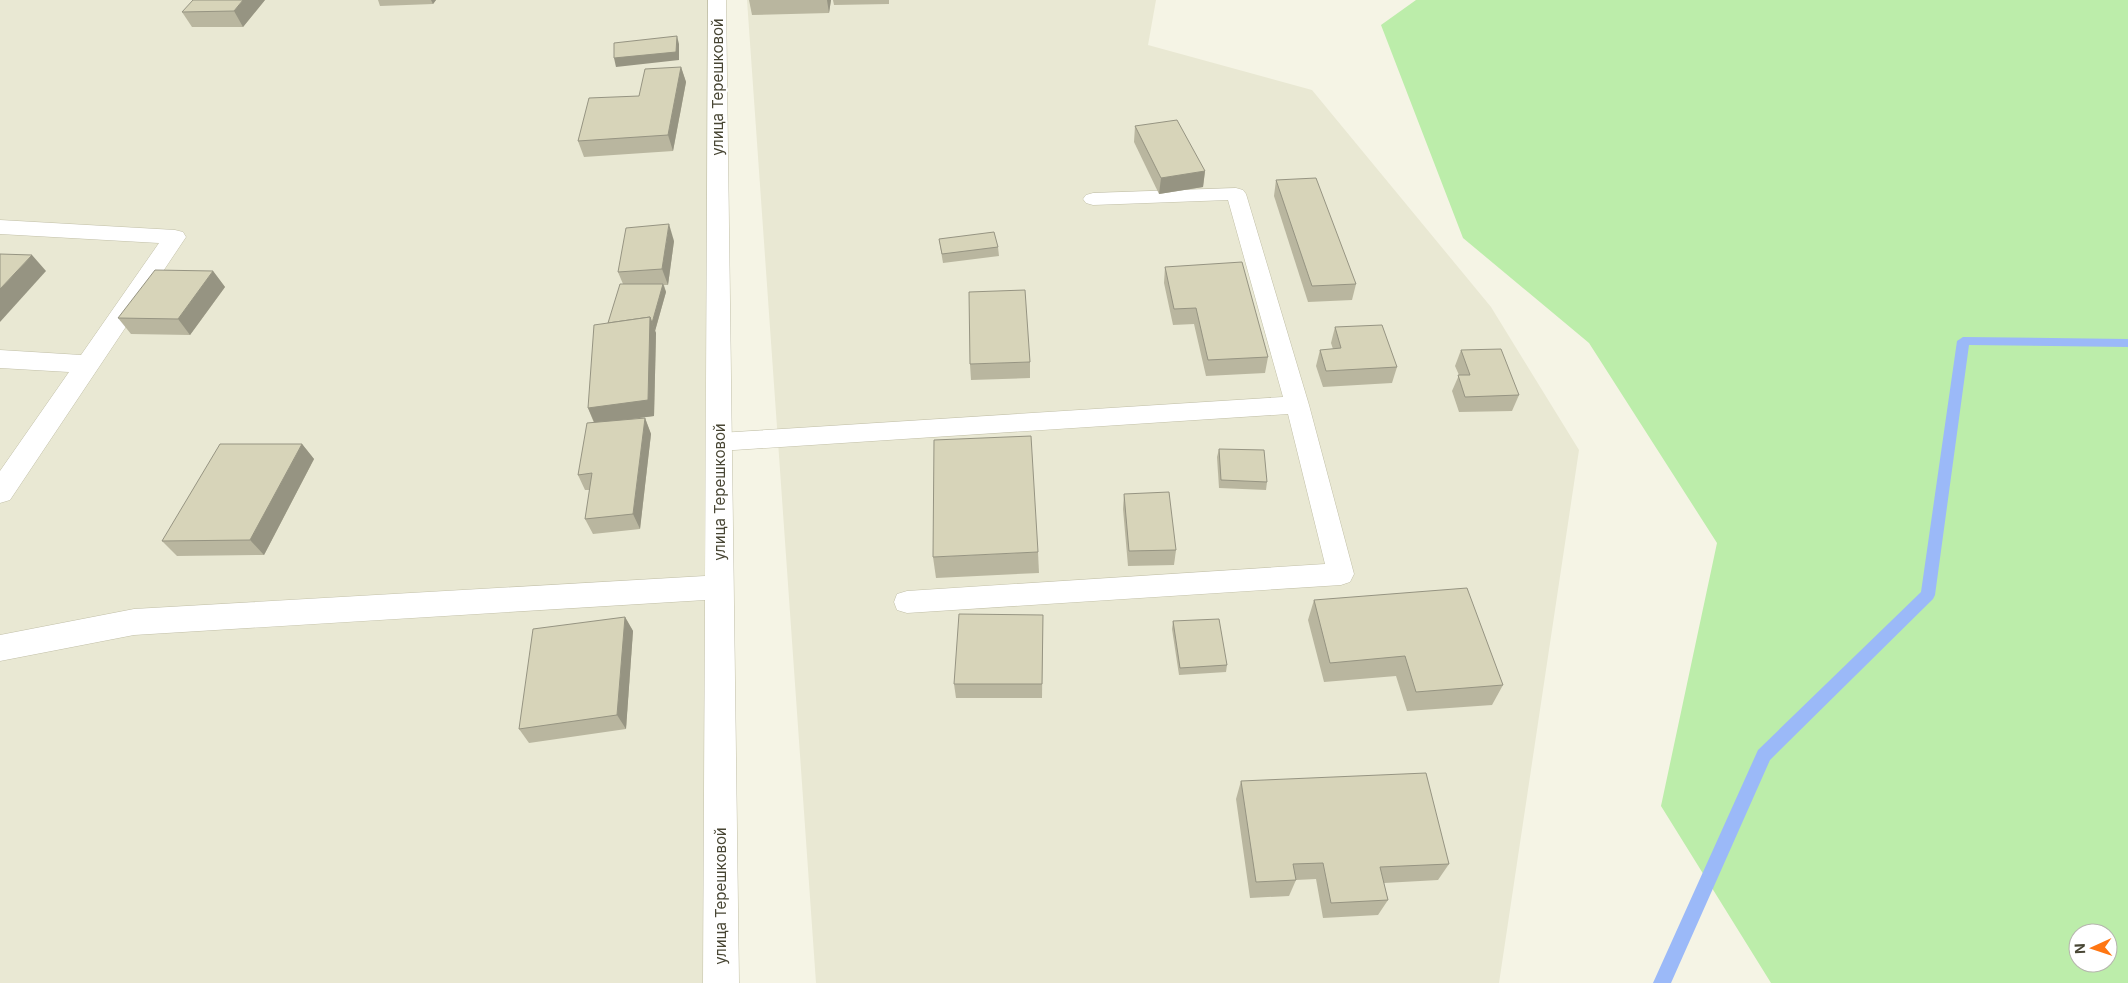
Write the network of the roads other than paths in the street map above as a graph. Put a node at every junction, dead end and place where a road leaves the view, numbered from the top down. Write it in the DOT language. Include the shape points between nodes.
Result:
graph roads {
  1 [pos="717,0"];
  2 [pos="1093,199"];
  3 [pos="0,227"];
  4 [pos="0,359"];
  5 [pos="88,364"];
  6 [pos="1297,405"];
  7 [pos="719,442"];
  8 [pos="0,492"];
  9 [pos="719,587"];
  10 [pos="907,602"];
  11 [pos="0,648"];
  12 [pos="721,983"];
  1 -- 7 [label="street, улица Терешковой"];
  2 -- 6 [label="lane" via="1236,194"];
  3 -- 5 [label="street" via="175,237"];
  4 -- 5 [label="street"];
  5 -- 8 [label="street"];
  6 -- 7 [label="lane"];
  6 -- 10 [label="lane" via="1341,574"];
  7 -- 9 [label="street, улица Терешковой"];
  9 -- 11 [label="street" via="134,622"];
  9 -- 12 [label="street, улица Терешковой"];
}
